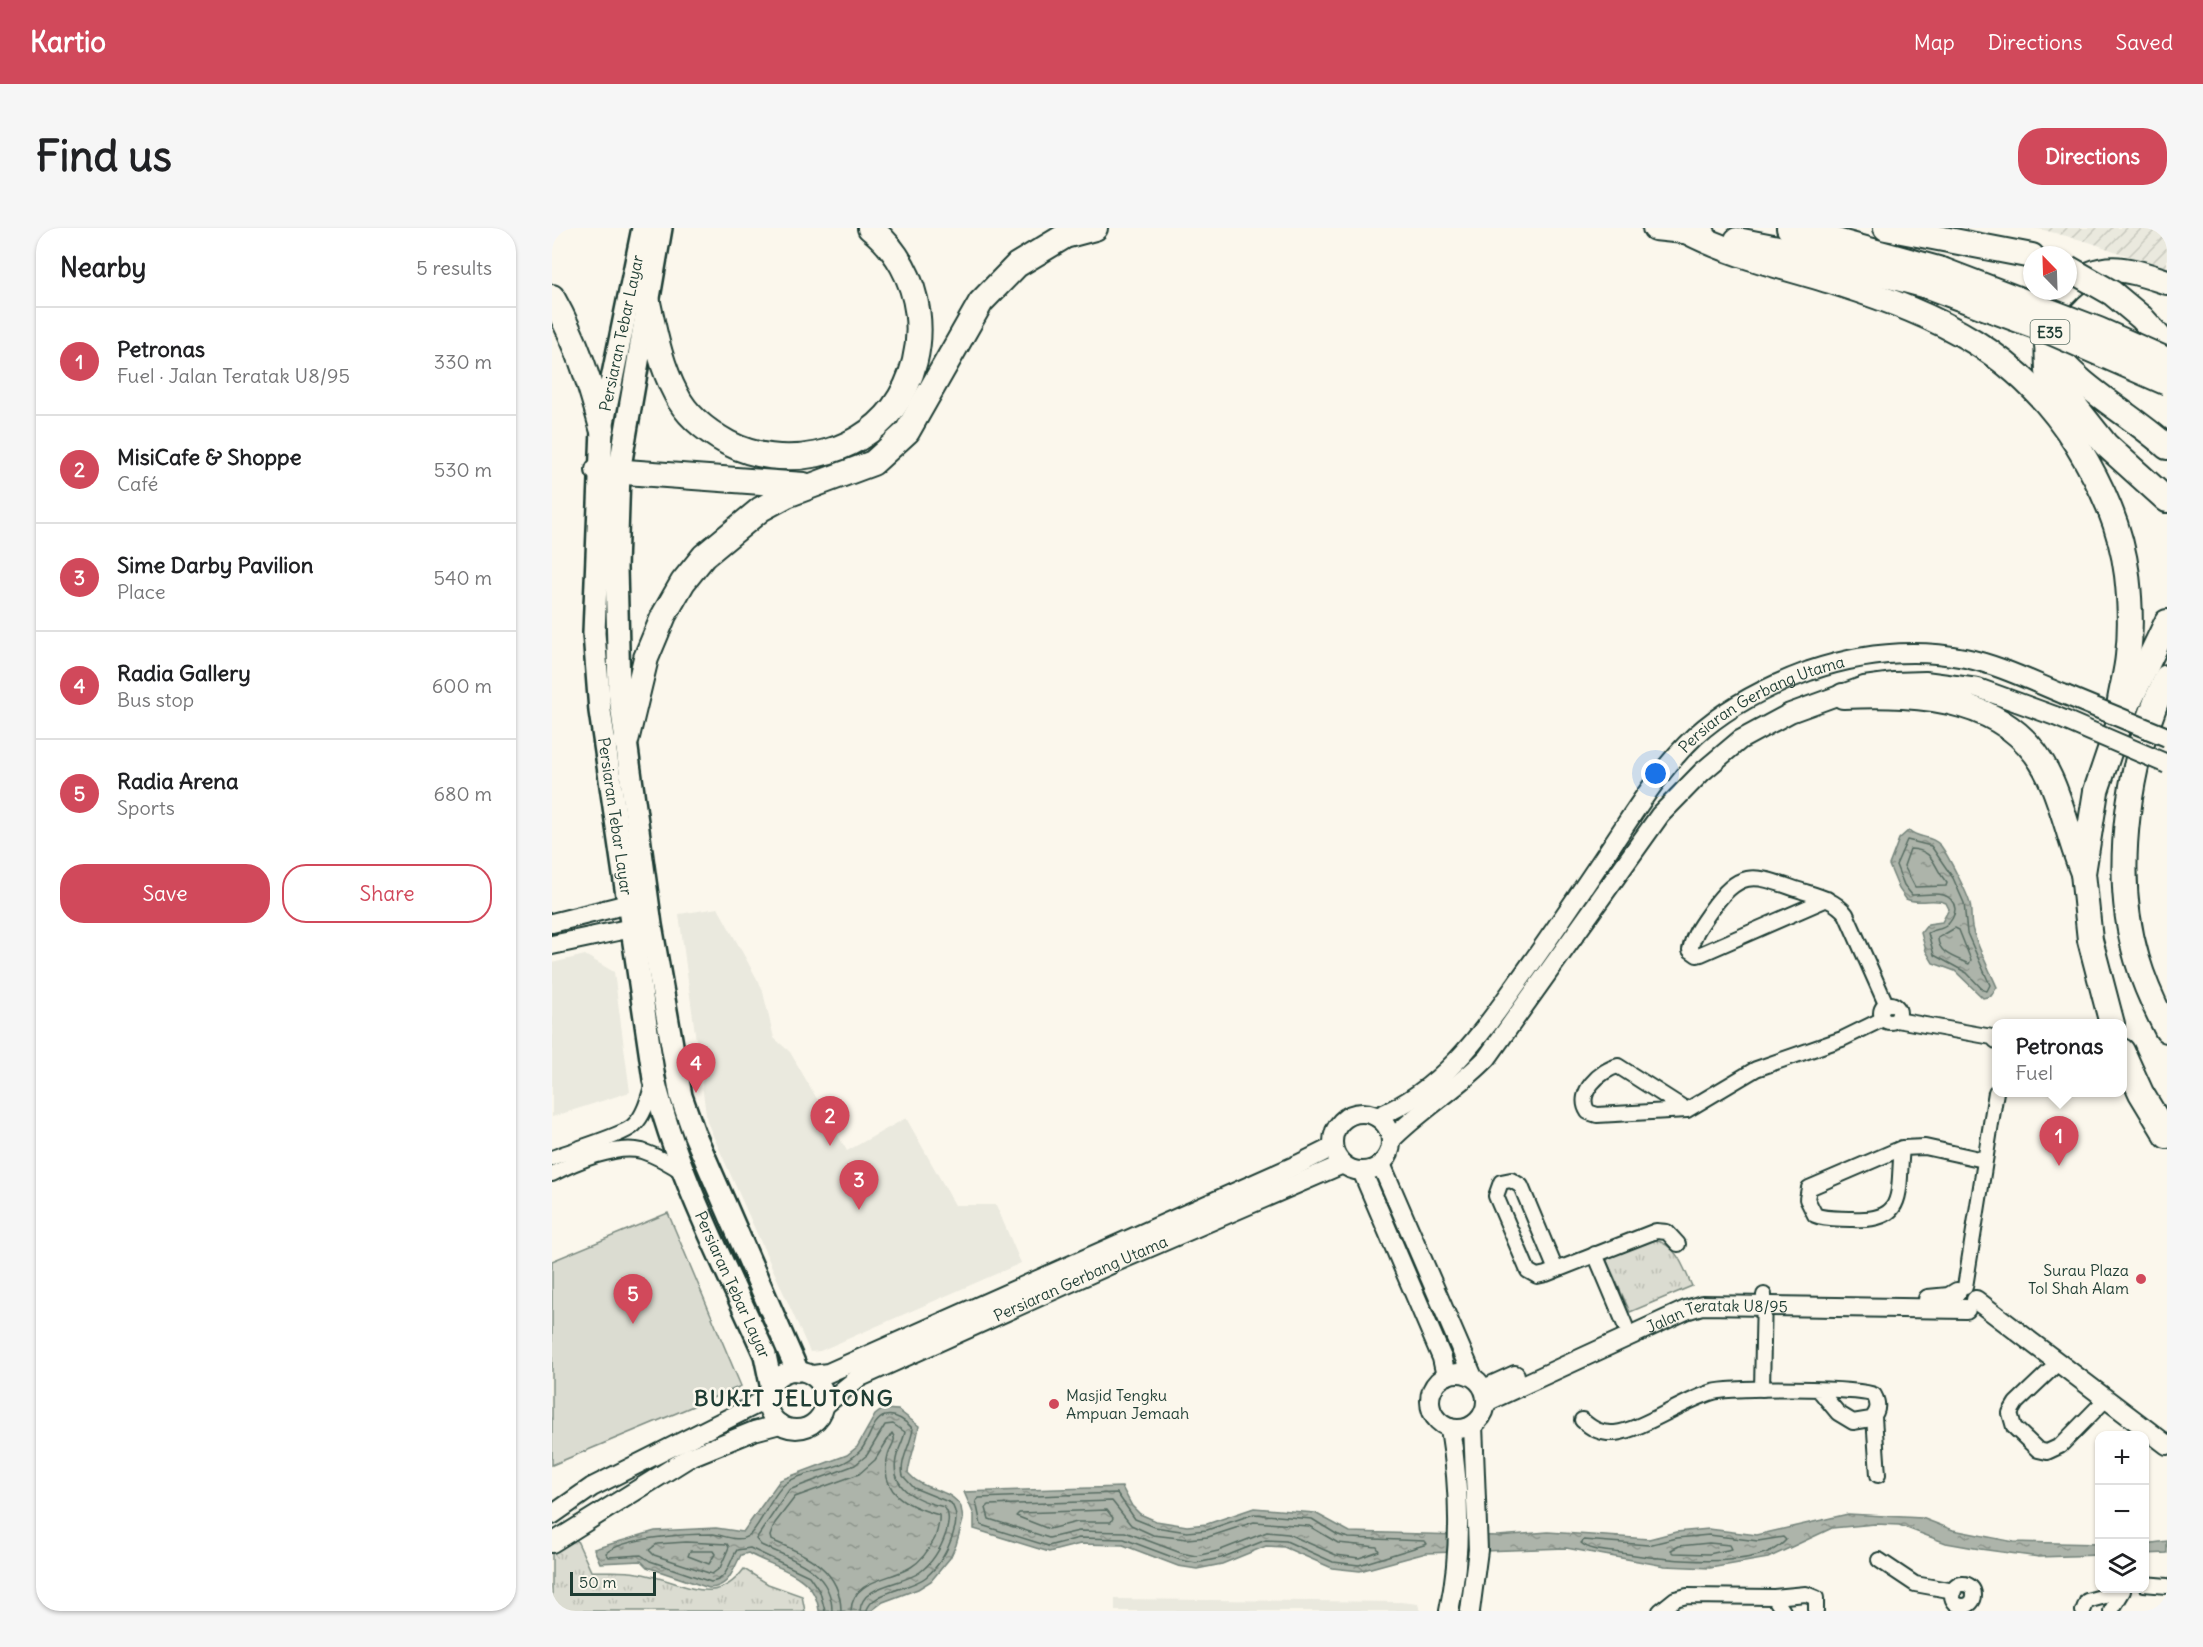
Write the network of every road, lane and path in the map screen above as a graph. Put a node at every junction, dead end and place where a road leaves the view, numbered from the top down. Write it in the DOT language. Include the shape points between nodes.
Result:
graph roads {
  1 [pos="870,228"];
  2 [pos="1095,228"];
  3 [pos="1654,228"];
  4 [pos="1789,228"];
  5 [pos="1886,228"];
  6 [pos="1686,231"];
  7 [pos="651,233"];
  8 [pos="2023,254"];
  9 [pos="2077,273"];
  10 [pos="1936,279"];
  11 [pos="2077,281"];
  12 [pos="2167,282"];
  13 [pos="552,297"];
  14 [pos="648,298"];
  15 [pos="2058,300"];
  16 [pos="2047,344"];
  17 [pos="2167,346"];
  18 [pos="2167,360"];
  19 [pos="2167,383"];
  20 [pos="602,428"];
  21 [pos="2167,447"];
  22 [pos="609,471"];
  23 [pos="818,486"];
  24 [pos="2167,500"];
  25 [pos="2167,622"];
  26 [pos="2167,677"];
  27 [pos="1843,696"];
  28 [pos="2167,708"];
  29 [pos="2119,723"];
  30 [pos="2147,724"];
  31 [pos="2167,737"];
  32 [pos="626,741"];
  33 [pos="2167,764"];
  34 [pos="2083,873"];
  35 [pos="1827,899"];
  36 [pos="638,901"];
  37 [pos="552,923"];
  38 [pos="642,926"];
  39 [pos="552,945"];
  40 [pos="1890,1019"];
  41 [pos="2111,1019"];
  42 [pos="2167,1030"];
  43 [pos="1992,1037"];
  44 [pos="2127,1062"];
  45 [pos="654,1079"];
  46 [pos="1995,1097"];
  47 [pos="1687,1110"];
  48 [pos="1377,1117"];
  49 [pos="2167,1136"];
  50 [pos="1391,1140"];
  51 [pos="1333,1147"];
  52 [pos="1902,1148"];
  53 [pos="552,1158"];
  54 [pos="1984,1160"];
  55 [pos="1343,1164"];
  56 [pos="1381,1164"];
  57 [pos="1362,1171"];
  58 [pos="684,1173"];
  59 [pos="552,1174"];
  60 [pos="1678,1244"];
  61 [pos="1595,1254"];
  62 [pos="1556,1270"];
  63 [pos="1966,1297"];
  64 [pos="1764,1301"];
  65 [pos="1625,1325"];
  66 [pos="2058,1363"];
  67 [pos="805,1372"];
  68 [pos="1446,1376"];
  69 [pos="1762,1389"];
  70 [pos="1481,1390"];
  71 [pos="1819,1390"];
  72 [pos="769,1391"];
  73 [pos="2106,1399"];
  74 [pos="826,1404"];
  75 [pos="1874,1417"];
  76 [pos="1582,1420"];
  77 [pos="780,1424"];
  78 [pos="1473,1425"];
  79 [pos="1450,1428"];
  80 [pos="2167,1445"];
  81 [pos="1878,1475"];
  82 [pos="552,1515"];
  83 [pos="552,1543"];
  84 [pos="1879,1560"];
  85 [pos="2149,1584"];
  86 [pos="2167,1586"];
  87 [pos="2115,1593"];
  88 [pos="2124,1593"];
  89 [pos="1774,1596"];
  90 [pos="1964,1608"];
  91 [pos="1449,1611"];
  92 [pos="1470,1611"];
  93 [pos="1660,1611"];
  94 [pos="1783,1611"];
  95 [pos="1816,1611"];
  96 [pos="2083,1611"];
  97 [pos="2111,1611"];
  1 -- 14 [label="highway" via="886,240 912,283 919,313 918,351 893,408 853,441 829,452 772,458 743,451 714,435 676,396 660,352"];
  2 -- 23 [label="highway" via="1065,236 1017,265 981,302 907,432 873,463"];
  3 -- 6 [label="highway, E35"];
  4 -- 10 [label="highway, E35"];
  5 -- 8 [label="highway"];
  6 -- 10 [label="highway, E35"];
  6 -- 29 [label="highway" via="1743,257 1840,284 1933,317 1991,352 2053,409 2090,467 2120,536 2130,627 2117,710"];
  7 -- 14 [label="main road, Persiaran Tebar Layar"];
  7 -- 20 [label="main road, Persiaran Tebar Layar"];
  9 -- 17 [label="highway, bridge" via="2112,293"];
  10 -- 18 [label="highway, E35, bridge" via="2099,330"];
  10 -- 19 [label="highway, E35, bridge"];
  11 -- 12 [label="highway" via="2105,268 2138,272"];
  13 -- 20 [label="highway" via="574,336"];
  14 -- 22 [label="main road, Persiaran Tebar Layar"];
  15 -- 16 [label="highway" via="2050,316"];
  16 -- 21 [label="highway" via="2079,380"];
  16 -- 24 [label="highway" via="2048,372 2063,394 2106,445"];
  20 -- 22 [label="main road, Persiaran Tebar Layar"];
  22 -- 23 [label="highway"];
  22 -- 32 [label="main road, Persiaran Tebar Layar" via="619,690"];
  22 -- 36 [label="main road, Persiaran Tebar Layar" via="594,633 600,711"];
  23 -- 32 [label="highway" via="787,495 761,509 704,556 683,582 646,658"];
  25 -- 29 [label="highway"];
  26 -- 30 [label="highway"];
  27 -- 33 [label="main road, Persiaran Gerbang Utama, bridge" via="1864,686 1925,681 1978,688"];
  27 -- 34 [label="highway" via="1894,694 1952,701 2007,725 2044,766"];
  27 -- 50 [label="main road, Persiaran Gerbang Utama" via="1768,723 1740,740 1702,772 1660,815 1487,1058 1459,1086"];
  28 -- 30 [label="highway"];
  29 -- 34 [label="highway" via="2096,792"];
  30 -- 42 [label="highway" via="2129,796 2126,879 2136,956"];
  31 -- 48 [label="main road, Persiaran Gerbang Utama, bridge" via="1965,658 1890,654 1846,660 1773,685 1730,709 1696,735 1664,768 1547,942 1465,1054 1406,1102"];
  32 -- 36 [label="main road, Persiaran Tebar Layar"];
  34 -- 41 [label="highway" via="2090,940"];
  35 -- 35 [label="street" via="1701,954 1690,950 1692,937 1727,889 1744,879 1762,878"];
  35 -- 40 [label="street" via="1846,914 1886,1005 1897,1006 1899,1014"];
  36 -- 37 [label="main road"];
  36 -- 38 [label="main road, Persiaran Tebar Layar"];
  38 -- 39 [label="main road"];
  38 -- 45 [label="main road, Persiaran Tebar Layar"];
  38 -- 67 [label="main road, Persiaran Tebar Layar" via="689,1122"];
  40 -- 43 [label="street"];
  40 -- 47 [label="street" via="1756,1069"];
  44 -- 49 [label="highway"];
  45 -- 53 [label="street" via="635,1125 623,1133"];
  45 -- 58 [label="main road, Persiaran Tebar Layar"];
  46 -- 54 [label="street"];
  47 -- 47 [label="street" via="1618,1066 1600,1074 1584,1099 1588,1112 1597,1115"];
  48 -- 50 [label="main road"];
  48 -- 51 [label="main road, Persiaran Gerbang Utama" via="1350,1116 1336,1129"];
  50 -- 56 [label="main road, Persiaran Gerbang Utama"];
  51 -- 55 [label="main road"];
  51 -- 67 [label="main road, Persiaran Gerbang Utama" via="839,1368"];
  52 -- 52 [label="street" via="1896,1199 1884,1218 1815,1215 1807,1199 1809,1188"];
  52 -- 54 [label="street" via="1925,1147"];
  54 -- 63 [label="street"];
  55 -- 57 [label="main road"];
  55 -- 74 [label="main road, Persiaran Gerbang Utama" via="858,1378"];
  56 -- 57 [label="main road"];
  56 -- 70 [label="main road"];
  57 -- 68 [label="main road" via="1442,1358"];
  58 -- 59 [label="street" via="651,1155 631,1150 584,1160"];
  58 -- 72 [label="main road, Persiaran Tebar Layar" via="765,1355"];
  60 -- 61 [label="street" via="1667,1232 1656,1232"];
  61 -- 62 [label="street"];
  61 -- 65 [label="street"];
  62 -- 62 [label="street" via="1537,1276 1528,1271 1496,1196 1501,1182 1511,1180 1521,1186"];
  63 -- 64 [label="main road, Jalan Teratak U8/95"];
  63 -- 66 [label="main road"];
  64 -- 65 [label="main road, Jalan Teratak U8/95" via="1709,1294 1688,1297"];
  64 -- 69 [label="street"];
  64 -- 70 [label="main road, Jalan Teratak U8/95" via="1686,1310"];
  65 -- 70 [label="main road, Jalan Teratak U8/95"];
  66 -- 73 [label="main road"];
  66 -- 73 [label="street" via="2010,1413 2014,1427 2037,1450 2048,1452 2060,1446"];
  67 -- 72 [label="main road, Persiaran Gerbang Utama" via="778,1377"];
  67 -- 74 [label="main road" via="824,1388"];
  68 -- 70 [label="main road" via="1455,1373"];
  68 -- 79 [label="main road" via="1430,1398 1435,1417"];
  69 -- 71 [label="street"];
  69 -- 76 [label="street" via="1712,1392 1615,1433 1591,1428"];
  70 -- 78 [label="main road" via="1480,1419"];
  71 -- 75 [label="street" via="1838,1413 1853,1422"];
  71 -- 75 [label="street" via="1871,1393 1878,1403"];
  72 -- 77 [label="main road" via="771,1416"];
  72 -- 82 [label="main road, Persiaran Gerbang Utama" via="592,1487"];
  73 -- 80 [label="main road"];
  74 -- 77 [label="main road, Persiaran Gerbang Utama" via="818,1420 810,1425 792,1429"];
  75 -- 81 [label="street"];
  77 -- 83 [label="main road, Persiaran Gerbang Utama" via="690,1457"];
  78 -- 79 [label="main road"];
  78 -- 92 [label="main road" via="1478,1512"];
  79 -- 91 [label="main road" via="1459,1548"];
  84 -- 90 [label="street" via="1915,1584 1953,1591 1955,1601"];
  85 -- 86 [label="street"];
  87 -- 96 [label="street" via="2087,1601"];
  88 -- 97 [label="street"];
  89 -- 93 [label="street" via="1687,1596 1675,1599"];
  89 -- 94 [label="street"];
  89 -- 95 [label="street" via="1811,1595 1816,1598"];
}
